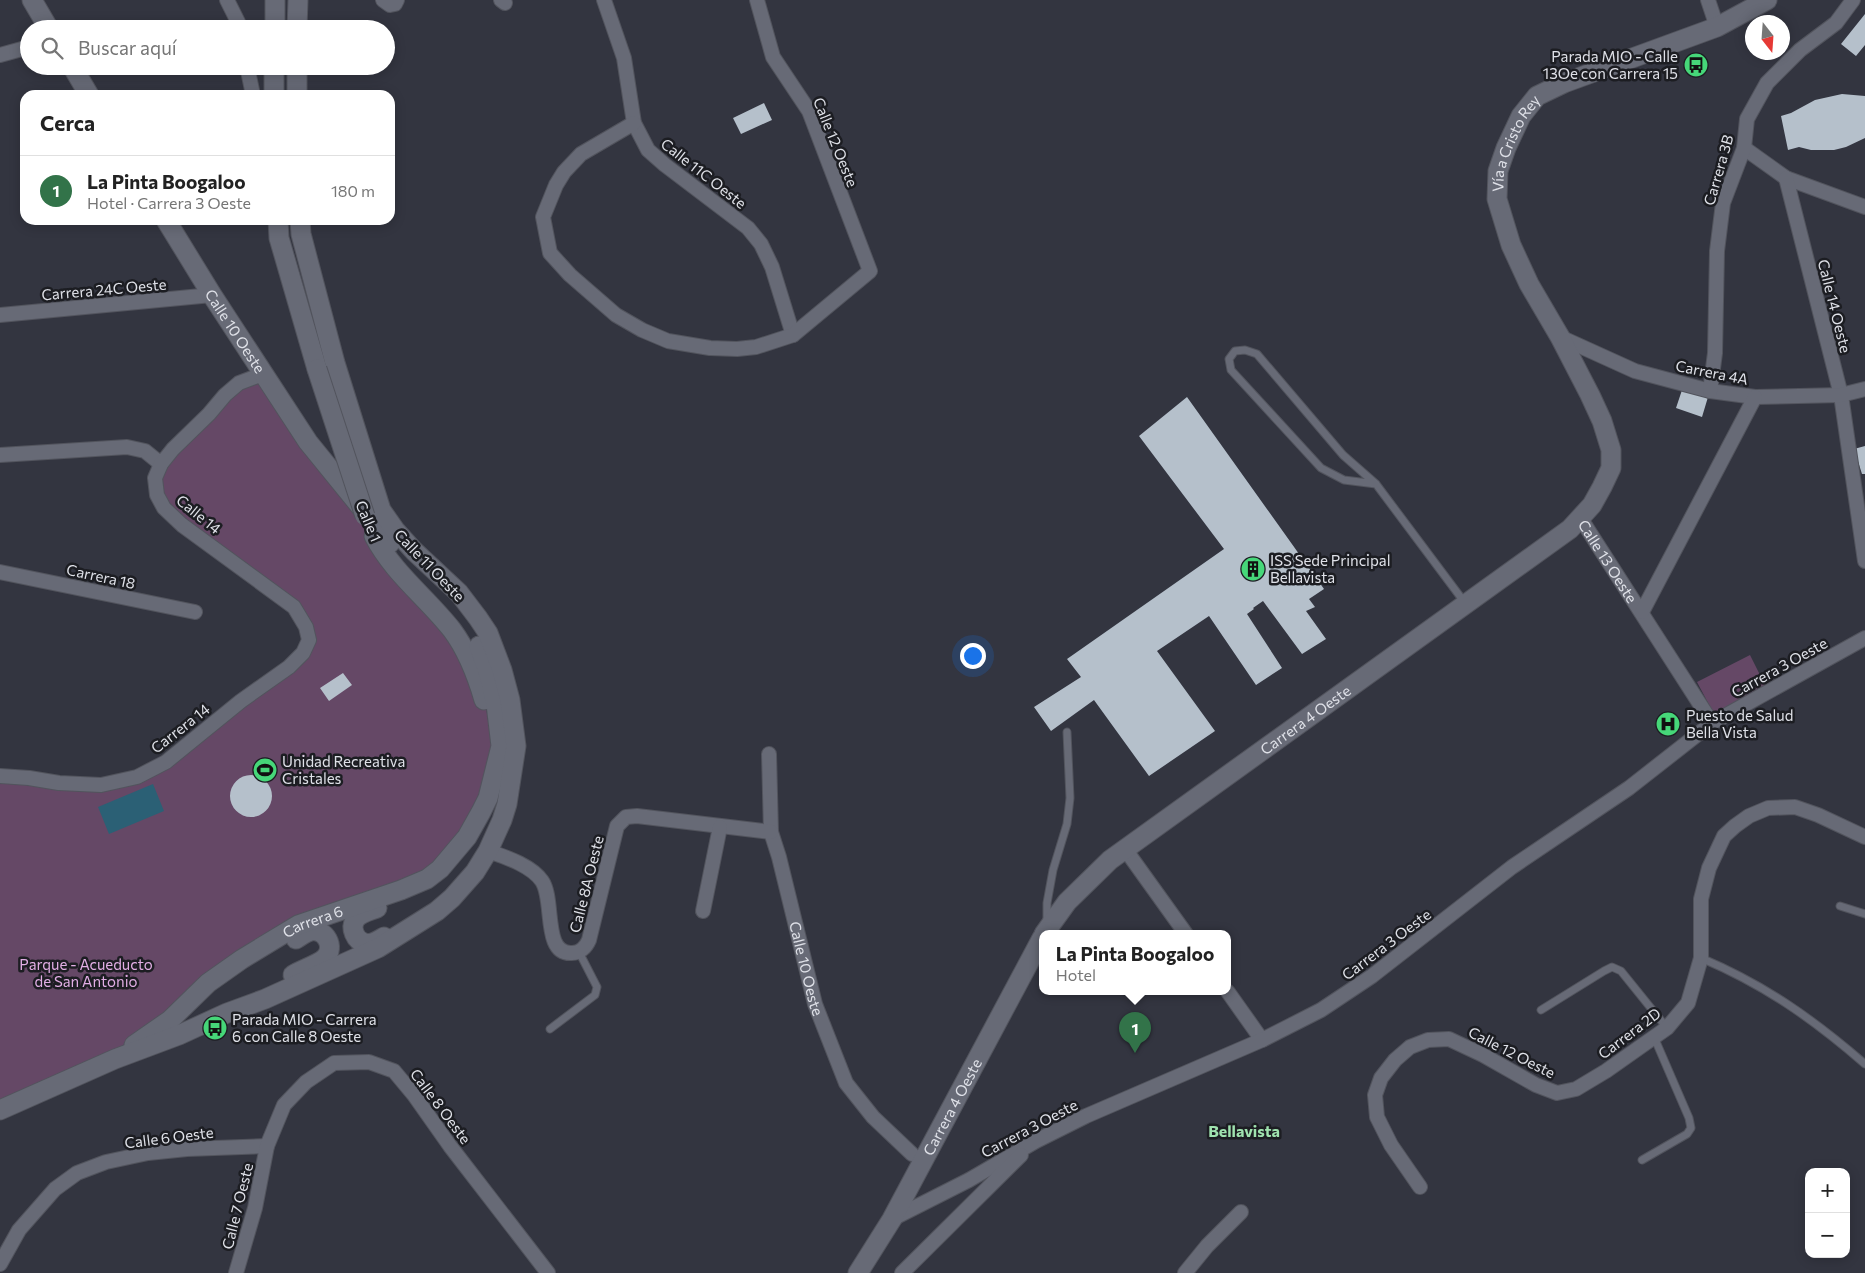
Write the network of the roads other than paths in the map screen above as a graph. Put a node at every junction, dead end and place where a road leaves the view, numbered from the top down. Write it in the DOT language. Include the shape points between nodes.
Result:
graph roads {
  1 [pos="227,0"];
  2 [pos="275,0"];
  3 [pos="298,0"];
  4 [pos="383,0"];
  5 [pos="397,0"];
  6 [pos="604,0"];
  7 [pos="758,0"];
  8 [pos="1708,0"];
  9 [pos="1766,0"];
  10 [pos="1853,0"];
  11 [pos="33,1"];
  12 [pos="44,20"];
  13 [pos="236,20"];
  14 [pos="275,20"];
  15 [pos="298,20"];
  16 [pos="1717,27"];
  17 [pos="20,49"];
  18 [pos="0,55"];
  19 [pos="77,75"];
  20 [pos="249,75"];
  21 [pos="274,75"];
  22 [pos="297,75"];
  23 [pos="86,90"];
  24 [pos="252,90"];
  25 [pos="274,90"];
  26 [pos="297,90"];
  27 [pos="634,123"];
  28 [pos="1744,148"];
  29 [pos="1786,178"];
  30 [pos="1865,207"];
  31 [pos="169,225"];
  32 [pos="300,225"];
  33 [pos="278,229"];
  34 [pos="212,295"];
  35 [pos="0,315"];
  36 [pos="793,335"];
  37 [pos="1560,337"];
  38 [pos="263,374"];
  39 [pos="1865,389"];
  40 [pos="1710,391"];
  41 [pos="1841,395"];
  42 [pos="1755,397"];
  43 [pos="308,442"];
  44 [pos="0,455"];
  45 [pos="160,464"];
  46 [pos="1376,484"];
  47 [pos="381,510"];
  48 [pos="1581,519"];
  49 [pos="1865,561"];
  50 [pos="0,572"];
  51 [pos="1465,603"];
  52 [pos="195,612"];
  53 [pos="1642,612"];
  54 [pos="306,626"];
  55 [pos="1865,638"];
  56 [pos="1712,723"];
  57 [pos="1067,732"];
  58 [pos="769,754"];
  59 [pos="0,776"];
  60 [pos="493,780"];
  61 [pos="720,827"];
  62 [pos="771,832"];
  63 [pos="1865,837"];
  64 [pos="1125,849"];
  65 [pos="488,850"];
  66 [pos="434,874"];
  67 [pos="1840,906"];
  68 [pos="436,911"];
  69 [pos="703,911"];
  70 [pos="1865,914"];
  71 [pos="1044,930"];
  72 [pos="1047,930"];
  73 [pos="1183,930"];
  74 [pos="1039,943"];
  75 [pos="578,952"];
  76 [pos="1701,958"];
  77 [pos="208,983"];
  78 [pos="1230,995"];
  79 [pos="1541,1010"];
  80 [pos="227,1013"];
  81 [pos="1667,1028"];
  82 [pos="550,1029"];
  83 [pos="1654,1037"];
  84 [pos="1262,1040"];
  85 [pos="115,1059"];
  86 [pos="1865,1064"];
  87 [pos="1557,1093"];
  88 [pos="0,1110"];
  89 [pos="1036,1141"];
  90 [pos="267,1146"];
  91 [pos="912,1154"];
  92 [pos="1642,1160"];
  93 [pos="1420,1187"];
  94 [pos="1241,1212"];
  95 [pos="892,1219"];
  96 [pos="0,1264"];
  97 [pos="236,1273"];
  98 [pos="548,1273"];
  99 [pos="858,1273"];
  100 [pos="902,1273"];
  101 [pos="1185,1273"];
  1 -- 13 [label="street"];
  2 -- 14 [label="main road"];
  3 -- 15 [label="main road"];
  4 -- 5 [label="street" via="390,5"];
  6 -- 27 [label="street, Calle 11C Oeste" via="624,58"];
  7 -- 36 [label="street, Calle 12 Oeste" via="773,57 809,110 870,271"];
  8 -- 16 [label="street"];
  9 -- 16 [label="main road, Vía a Cristo Rey"];
  10 -- 28 [label="street, Carrera 3B" via="1836,23 1800,50 1767,83 1746,119"];
  11 -- 12 [label="main road"];
  16 -- 37 [label="main road, Vía a Cristo Rey" via="1564,83 1537,96 1521,116 1498,171 1497,199 1511,244 1529,284"];
  17 -- 18 [label="street"];
  19 -- 23 [label="main road"];
  20 -- 24 [label="street"];
  21 -- 25 [label="main road"];
  22 -- 26 [label="main road"];
  27 -- 36 [label="street, Calle 11C Oeste" via="648,150 748,228 761,244 772,267"];
  27 -- 36 [label="street" via="581,154 564,172 543,217 550,252 570,275 616,315 668,341 737,349"];
  28 -- 29 [label="street"];
  28 -- 40 [label="street, Carrera 3B" via="1723,203 1717,251 1715,353"];
  29 -- 30 [label="street"];
  29 -- 41 [label="street, Calle 14 Oeste"];
  31 -- 34 [label="main road, Calle 10 Oeste"];
  32 -- 47 [label="main road, Calle 11 Oeste" via="335,363"];
  33 -- 60 [label="main road, Calle 1, bridge" via="317,369 372,533 398,571 437,613 462,647 486,707"];
  34 -- 35 [label="street, Carrera 24C Oeste"];
  34 -- 38 [label="main road, Calle 10 Oeste"];
  37 -- 40 [label="street, Carrera 4A" via="1635,371"];
  37 -- 48 [label="main road, Calle 13 Oeste" via="1602,422 1611,450 1611,468"];
  38 -- 43 [label="main road, Calle 10 Oeste"];
  38 -- 45 [label="street" via="239,383 225,395"];
  39 -- 41 [label="street, Carrera 4A"];
  40 -- 42 [label="street, Carrera 4A"];
  41 -- 42 [label="street, Carrera 4A"];
  41 -- 49 [label="street, Calle 14 Oeste"];
  42 -- 53 [label="street"];
  43 -- 47 [label="main road, Calle 10 Oeste"];
  43 -- 60 [label="main road, Calle 10 Oeste" via="397,552 450,601 477,639 490,674 501,746"];
  44 -- 45 [label="street" via="128,447 145,451"];
  45 -- 54 [label="street, Calle 14" via="155,478 157,495 164,508 182,525 294,607"];
  46 -- 46 [label="lane" via="1344,480 1321,468 1231,370 1229,359 1235,351 1257,354 1343,455"];
  46 -- 51 [label="lane"];
  47 -- 65 [label="main road, Calle 11 Oeste" via="395,530 459,593 478,618 488,633 502,670 516,746 508,804"];
  48 -- 51 [label="main road, Carrera 4 Oeste"];
  48 -- 53 [label="street, Calle 13 Oeste"];
  50 -- 52 [label="street, Carrera 18"];
  51 -- 64 [label="main road, Carrera 4 Oeste"];
  53 -- 56 [label="street, Calle 13 Oeste"];
  54 -- 59 [label="street, Carrera 14" via="309,640 303,654 289,667 240,701 166,762 137,777 101,785"];
  55 -- 56 [label="street, Carrera 3 Oeste"];
  56 -- 84 [label="street, Carrera 3 Oeste" via="1629,788 1512,867 1372,976 1321,1010"];
  57 -- 71 [label="lane" via="1068,824 1053,870"];
  58 -- 62 [label="street, Calle 10 Oeste"];
  60 -- 66 [label="main road, Carrera 6" via="488,798 467,837"];
  61 -- 62 [label="street"];
  61 -- 69 [label="street"];
  61 -- 75 [label="street, Calle 8A Oeste" via="626,817 617,826 589,940"];
  62 -- 91 [label="street, Calle 10 Oeste" via="815,1004 846,1083 873,1117"];
  63 -- 76 [label="street, Carrera 2D" via="1794,807 1768,808 1735,826 1724,836 1716,851 1701,899"];
  64 -- 72 [label="main road, Carrera 4 Oeste" via="1067,902"];
  64 -- 73 [label="street"];
  65 -- 66 [label="main road"];
  65 -- 68 [label="main road, Carrera 6" via="452,898"];
  65 -- 75 [label="street, Calle 8A Oeste" via="538,876 546,890 556,947 564,952"];
  66 -- 68 [label="main road" via="405,897 362,914 355,920 352,930 364,943 374,942"];
  66 -- 77 [label="main road, Carrera 6" via="400,890 298,925"];
  67 -- 70 [label="lane"];
  68 -- 80 [label="main road, Carrera 6" via="378,948"];
  74 -- 95 [label="main road, Carrera 4 Oeste"];
  75 -- 82 [label="lane" via="596,987 595,995"];
  76 -- 81 [label="street, Carrera 2D" via="1688,1002"];
  76 -- 86 [label="lane" via="1730,970 1785,1001"];
  77 -- 80 [label="main road" via="312,931 321,933 328,940 330,949 325,958 260,991"];
  77 -- 85 [label="main road, Carrera 6" via="170,1020"];
  78 -- 84 [label="street"];
  79 -- 81 [label="lane" via="1612,967 1620,971"];
  80 -- 85 [label="main road, Carrera 6"];
  81 -- 83 [label="street, Carrera 2D"];
  83 -- 87 [label="street, Carrera 2D" via="1576,1089"];
  83 -- 92 [label="lane" via="1691,1128 1687,1134"];
  84 -- 89 [label="street, Carrera 3 Oeste" via="1127,1097"];
  85 -- 88 [label="main road, Carrera 6"];
  87 -- 93 [label="street, Calle 12 Oeste" via="1449,1038 1428,1040 1410,1047 1380,1078 1375,1095 1377,1117 1391,1145"];
  89 -- 95 [label="street, Carrera 3 Oeste"];
  89 -- 100 [label="street"];
  90 -- 96 [label="street, Calle 6 Oeste" via="148,1153 106,1162 78,1173 55,1189 19,1230"];
  90 -- 97 [label="street, Calle 7 Oeste" via="255,1208"];
  90 -- 98 [label="street, Calle 8 Oeste" via="284,1105 306,1082 334,1064 369,1062 394,1072"];
  94 -- 101 [label="street"];
  95 -- 99 [label="main road, Carrera 4 Oeste"];
}
